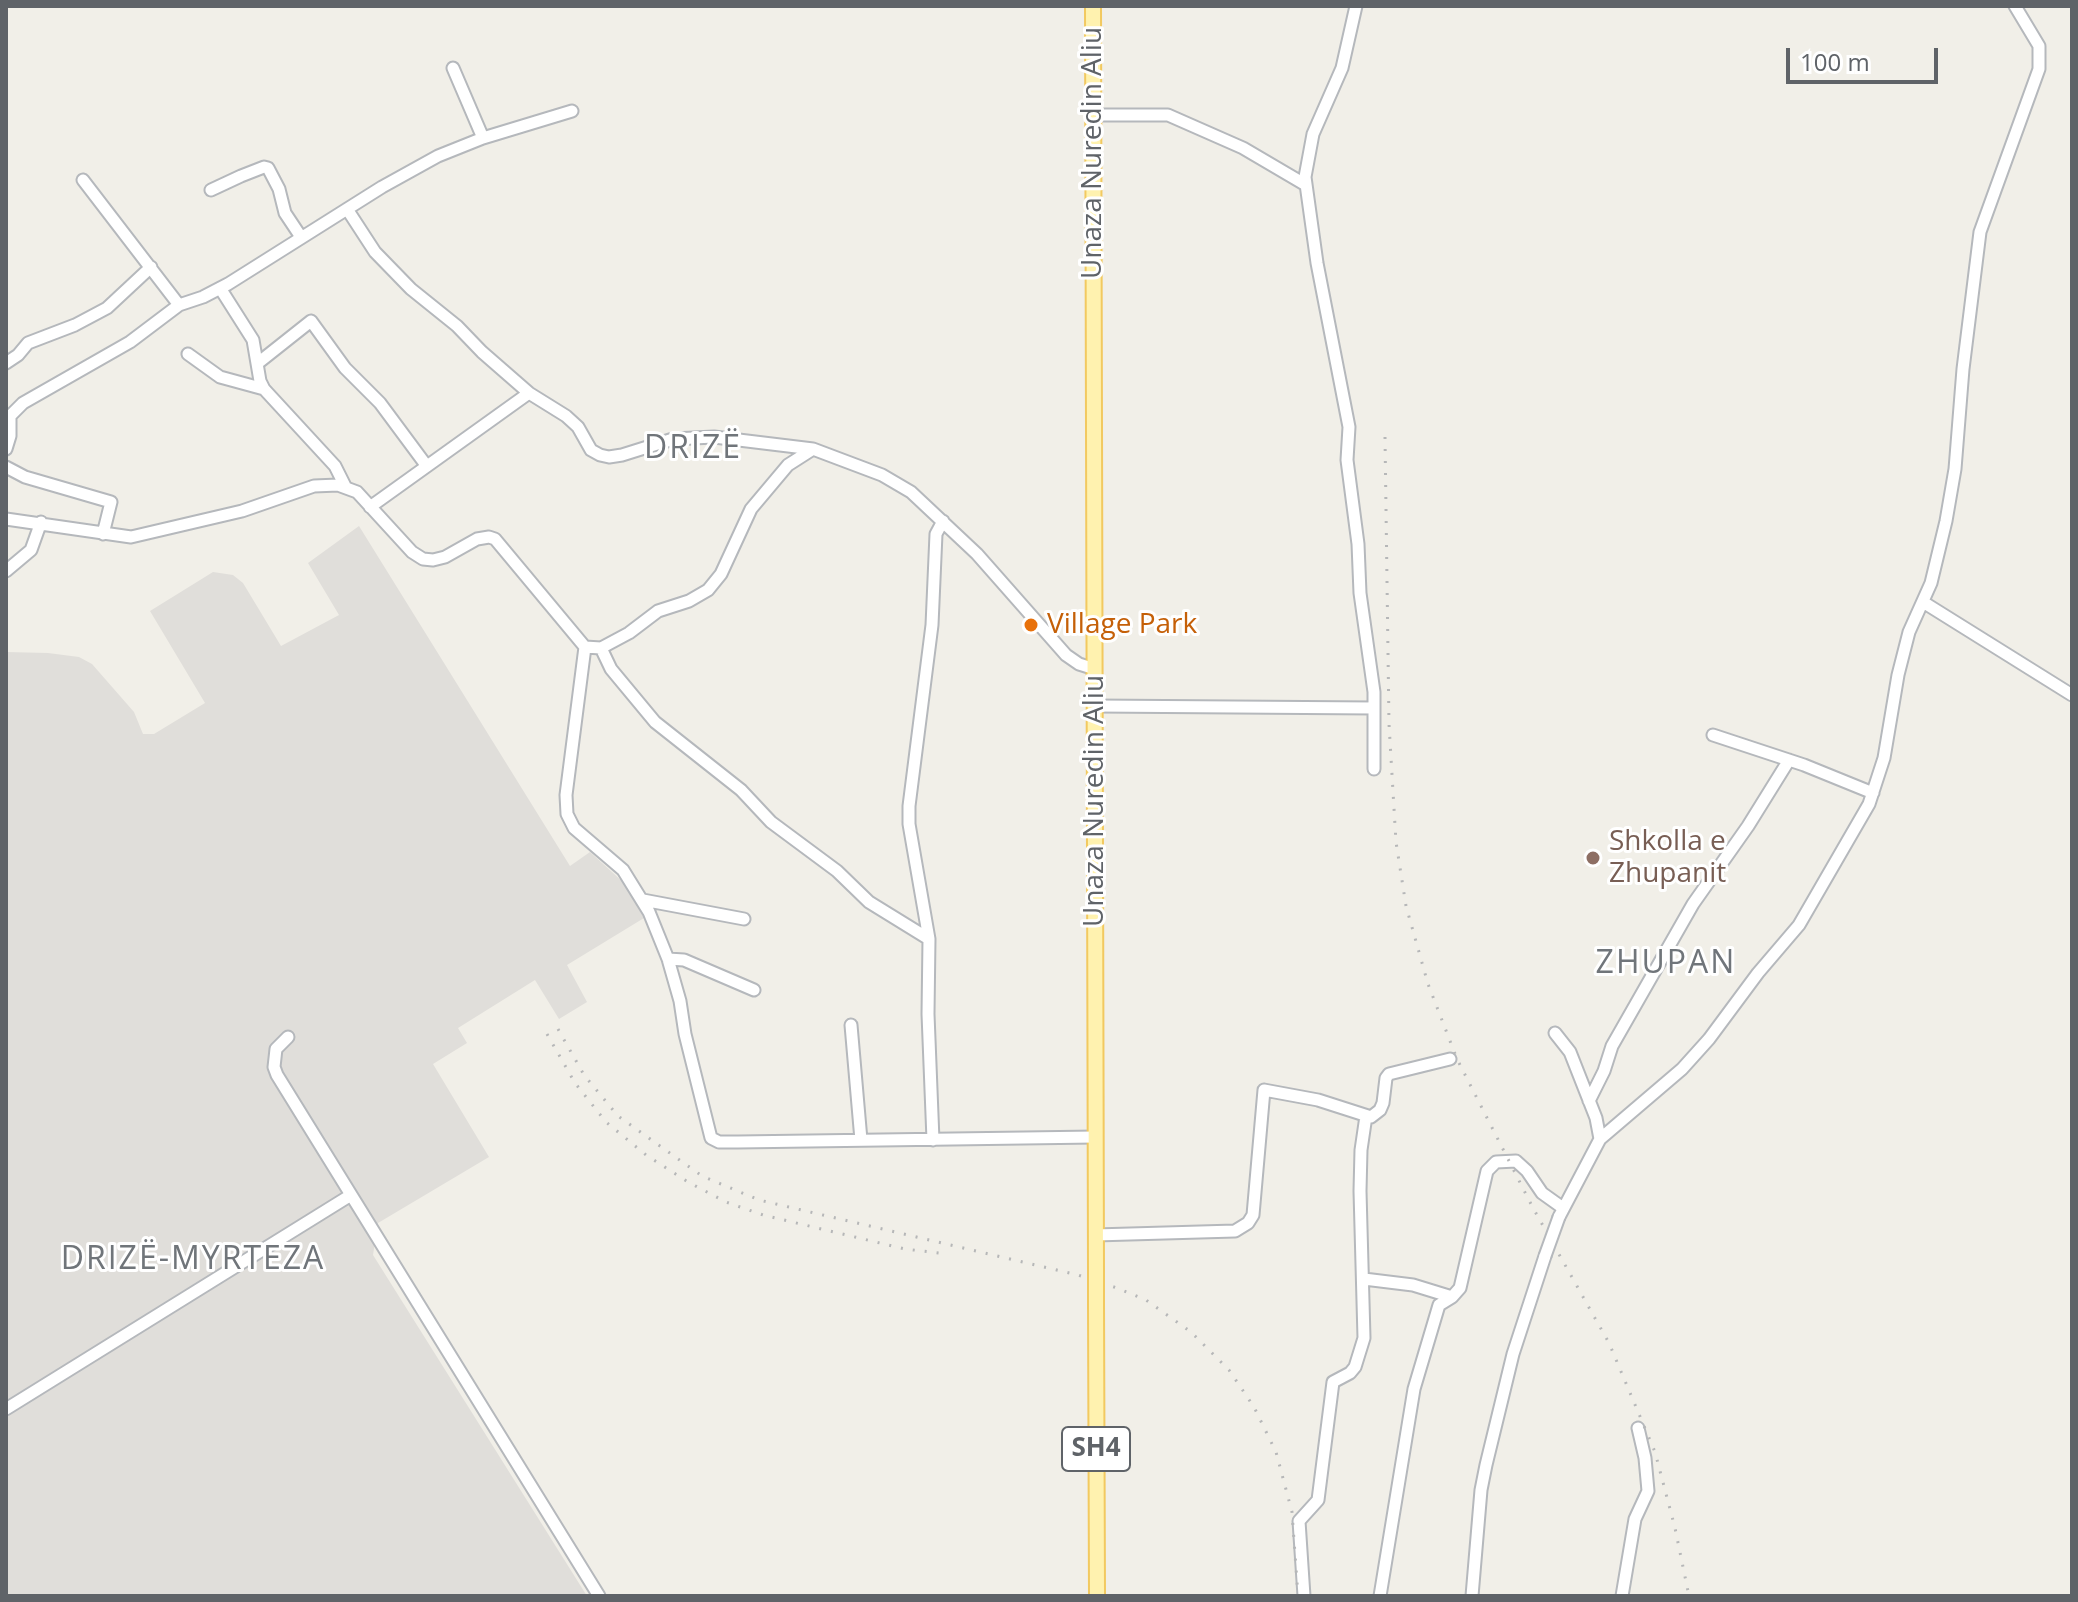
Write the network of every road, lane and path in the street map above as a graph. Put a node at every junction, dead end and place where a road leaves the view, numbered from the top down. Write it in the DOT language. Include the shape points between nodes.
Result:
graph roads {
  1 [pos="1093,6"];
  2 [pos="1356,6"];
  3 [pos="2015,6"];
  4 [pos="453,68"];
  5 [pos="572,111"];
  6 [pos="1093,115"];
  7 [pos="483,138"];
  8 [pos="83,180"];
  9 [pos="1306,185"];
  10 [pos="211,190"];
  11 [pos="347,209"];
  12 [pos="301,237"];
  13 [pos="151,267"];
  14 [pos="220,288"];
  15 [pos="179,305"];
  16 [pos="188,354"];
  17 [pos="6,363"];
  18 [pos="258,363"];
  19 [pos="264,389"];
  20 [pos="529,393"];
  21 [pos="6,449"];
  22 [pos="813,449"];
  23 [pos="426,465"];
  24 [pos="6,467"];
  25 [pos="345,486"];
  26 [pos="370,507"];
  27 [pos="6,519"];
  28 [pos="943,521"];
  29 [pos="41,522"];
  30 [pos="103,534"];
  31 [pos="6,571"];
  32 [pos="1923,602"];
  33 [pos="585,647"];
  34 [pos="601,648"];
  35 [pos="1095,669"];
  36 [pos="2072,695"];
  37 [pos="1095,706"];
  38 [pos="1374,708"];
  39 [pos="1713,735"];
  40 [pos="1789,760"];
  41 [pos="1374,769"];
  42 [pos="1873,793"];
  43 [pos="643,900"];
  44 [pos="744,919"];
  45 [pos="929,939"];
  46 [pos="668,959"];
  47 [pos="754,990"];
  48 [pos="851,1025"];
  49 [pos="1555,1033"];
  50 [pos="288,1037"];
  51 [pos="1450,1059"];
  52 [pos="1589,1101"];
  53 [pos="1366,1116"];
  54 [pos="1095,1137"];
  55 [pos="1600,1139"];
  56 [pos="861,1140"];
  57 [pos="933,1140"];
  58 [pos="351,1195"];
  59 [pos="1561,1212"];
  60 [pos="1095,1235"];
  61 [pos="1364,1279"];
  62 [pos="1444,1298"];
  63 [pos="6,1409"];
  64 [pos="1638,1428"];
  65 [pos="599,1596"];
  66 [pos="1097,1596"];
  67 [pos="1304,1596"];
  68 [pos="1380,1596"];
  69 [pos="1472,1596"];
  70 [pos="1622,1596"];
  1 -- 6 [label="main road, Unaza Nuredin Aliu / SH4"];
  2 -- 9 [label="street" via="1342,68 1313,134"];
  3 -- 32 [label="street" via="2039,46 2039,69 1980,232 1955,469"];
  4 -- 7 [label="street"];
  5 -- 7 [label="street"];
  6 -- 9 [label="street" via="1168,115 1243,148"];
  6 -- 35 [label="main road, Unaza Nuredin Aliu / SH4"];
  7 -- 11 [label="street" via="438,156"];
  8 -- 13 [label="street"];
  9 -- 38 [label="street" via="1349,427 1347,460"];
  10 -- 12 [label="street" via="268,168 285,213"];
  11 -- 12 [label="street"];
  11 -- 20 [label="street" via="375,252 411,289"];
  12 -- 14 [label="street"];
  13 -- 15 [label="street"];
  13 -- 17 [label="street" via="107,308 28,343"];
  14 -- 15 [label="street"];
  14 -- 18 [label="street" via="253,340"];
  15 -- 21 [label="street" via="130,342 15,410"];
  16 -- 19 [label="street" via="220,377"];
  18 -- 19 [label="street"];
  18 -- 23 [label="street" via="311,321"];
  19 -- 25 [label="street" via="335,466"];
  20 -- 22 [label="street" via="578,427 591,450 609,457 696,436"];
  20 -- 23 [label="street"];
  22 -- 28 [label="street" via="898,482"];
  22 -- 34 [label="street" via="788,465 751,509 708,590 658,611"];
  23 -- 26 [label="street"];
  24 -- 30 [label="street" via="111,502"];
  25 -- 26 [label="street"];
  25 -- 30 [label="street" via="314,486 242,511 143,534"];
  26 -- 33 [label="street" via="423,559 445,557 477,539 495,539"];
  27 -- 29 [label="street"];
  28 -- 35 [label="street" via="1066,655"];
  28 -- 45 [label="street" via="936,534 932,625 909,806"];
  29 -- 30 [label="street"];
  29 -- 31 [label="street" via="34,545"];
  32 -- 36 [label="street"];
  32 -- 42 [label="street" via="1909,632"];
  33 -- 34 [label="street"];
  33 -- 43 [label="street" via="567,814 574,828 611,858"];
  34 -- 45 [label="street" via="611,669 655,722 869,902"];
  35 -- 37 [label="main road, Unaza Nuredin Aliu / SH4"];
  37 -- 38 [label="street"];
  37 -- 54 [label="main road, Unaza Nuredin Aliu / SH4"];
  38 -- 41 [label="street"];
  39 -- 40 [label="street"];
  40 -- 42 [label="street"];
  40 -- 52 [label="street" via="1693,904 1612,1046"];
  42 -- 55 [label="street" via="1799,925 1709,1039 1667,1084"];
  43 -- 44 [label="street"];
  43 -- 46 [label="street"];
  45 -- 57 [label="street"];
  46 -- 47 [label="street" via="684,960"];
  46 -- 56 [label="street" via="711,1138"];
  48 -- 56 [label="street"];
  49 -- 52 [label="street" via="1570,1052"];
  50 -- 58 [label="street" via="276,1049 277,1075"];
  51 -- 53 [label="street" via="1389,1074 1380,1110"];
  52 -- 55 [label="street"];
  53 -- 60 [label="street" via="1264,1090 1254,1207 1248,1223 1226,1232"];
  53 -- 61 [label="street" via="1360,1191"];
  54 -- 57 [label="street"];
  54 -- 60 [label="main road, Unaza Nuredin Aliu / SH4"];
  55 -- 59 [label="street"];
  56 -- 57 [label="street"];
  58 -- 63 [label="street"];
  58 -- 65 [label="street"];
  59 -- 62 [label="street" via="1516,1161 1492,1165 1460,1288"];
  59 -- 69 [label="street, bridge" via="1513,1354 1486,1465"];
  60 -- 66 [label="main road, Unaza Nuredin Aliu / SH4, bridge"];
  61 -- 62 [label="street" via="1413,1285"];
  61 -- 67 [label="street" via="1360,1356 1350,1373 1333,1382 1318,1500 1299,1521"];
  62 -- 68 [label="street" via="1414,1389"];
  64 -- 70 [label="street" via="1648,1491 1635,1519"];
}
